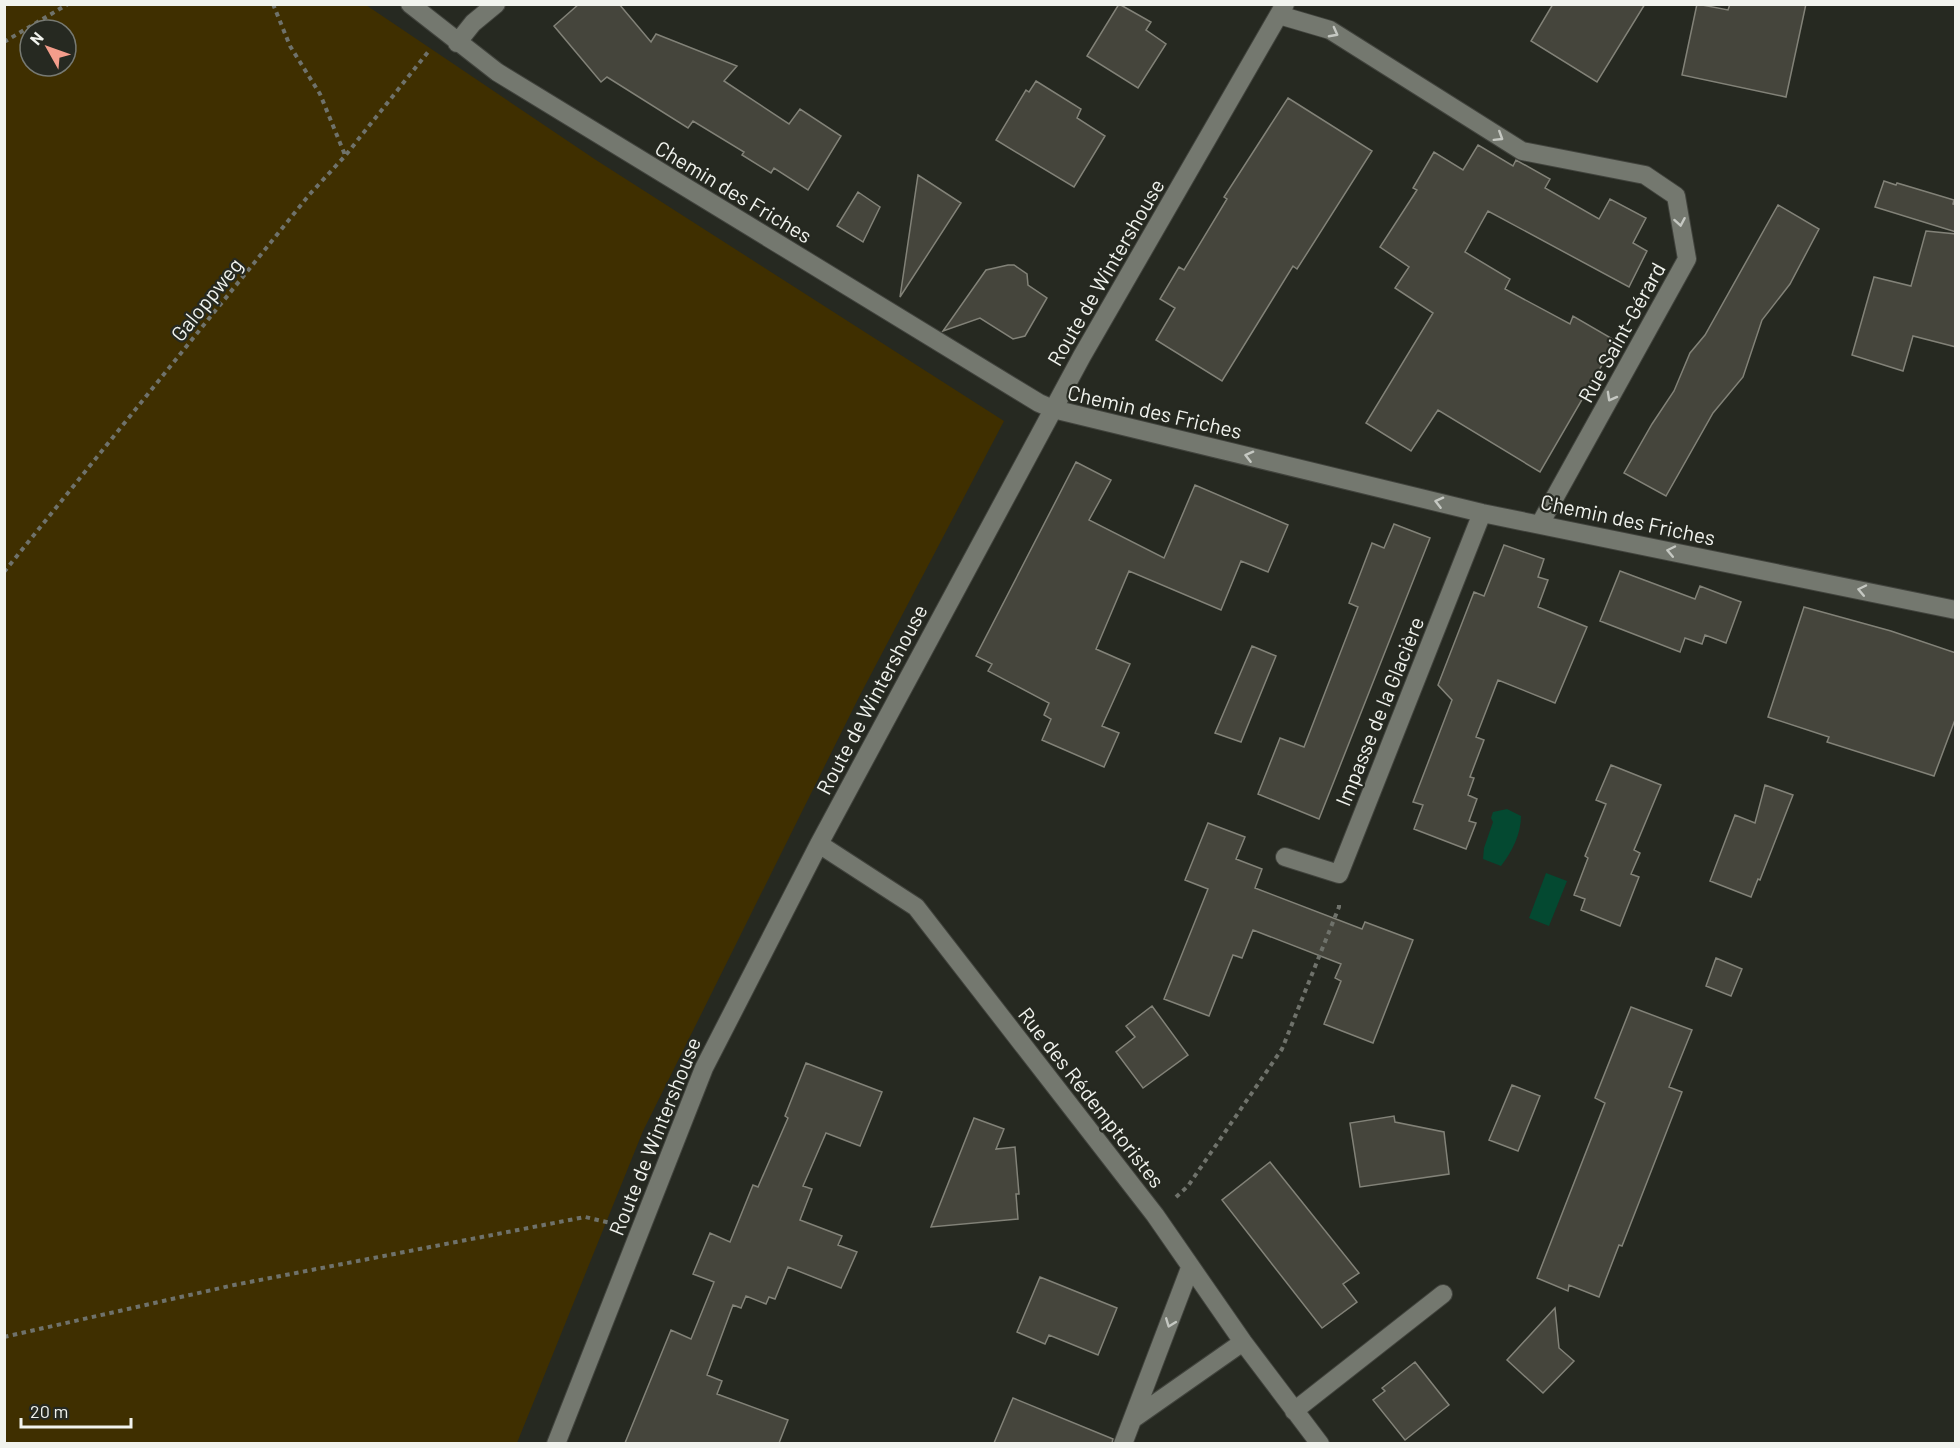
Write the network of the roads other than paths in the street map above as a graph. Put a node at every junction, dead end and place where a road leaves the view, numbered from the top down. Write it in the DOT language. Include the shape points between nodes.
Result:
graph roads {
  1 [pos="410,4"];
  2 [pos="496,4"];
  3 [pos="1282,10"];
  4 [pos="457,43"];
  5 [pos="1053,409"];
  6 [pos="1482,513"];
  7 [pos="1540,524"];
  8 [pos="1956,610"];
  9 [pos="819,844"];
  10 [pos="1285,857"];
  11 [pos="1191,1268"];
  12 [pos="1443,1294"];
  13 [pos="1243,1342"];
  14 [pos="1294,1411"];
  15 [pos="1133,1419"];
  16 [pos="556,1443"];
  17 [pos="1123,1443"];
  18 [pos="1320,1443"];
  1 -- 4 [label="street, Chemin des Friches"];
  2 -- 4 [label="street"];
  3 -- 5 [label="street, Route de Wintershouse"];
  3 -- 7 [label="street, Rue Saint-Gérard, one-way" via="1330,30 1522,152 1645,175 1676,196 1687,259"];
  4 -- 5 [label="street, Chemin des Friches" via="517,85"];
  6 -- 5 [label="street, Chemin des Friches, one-way"];
  5 -- 9 [label="street, Route de Wintershouse"];
  6 -- 7 [label="street, Chemin des Friches"];
  6 -- 10 [label="street, Impasse de la Glacière" via="1339,874"];
  8 -- 7 [label="street, Chemin des Friches, one-way"];
  9 -- 11 [label="street, Rue des Rédemptoristes" via="916,907 1155,1215"];
  9 -- 16 [label="street, Route de Wintershouse" via="704,1068"];
  11 -- 13 [label="street, Rue des Rédemptoristes"];
  11 -- 15 [label="street, one-way"];
  12 -- 14 [label="street"];
  13 -- 14 [label="street, Rue des Rédemptoristes"];
  13 -- 15 [label="street"];
  14 -- 18 [label="street, Rue des Rédemptoristes"];
  15 -- 17 [label="street"];
}
